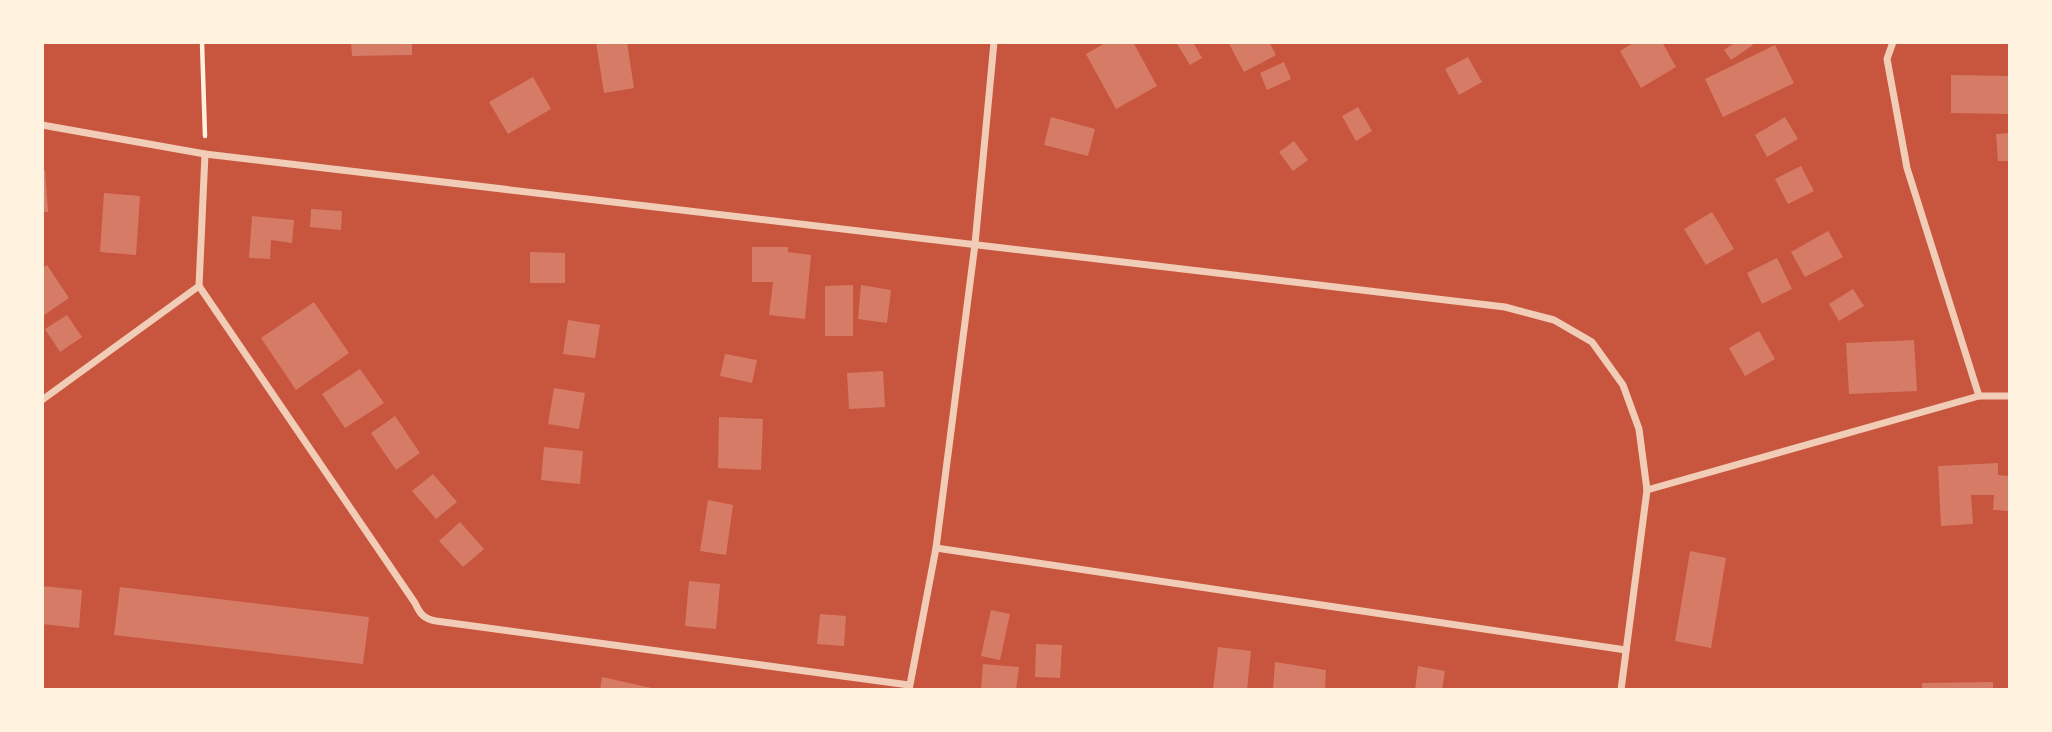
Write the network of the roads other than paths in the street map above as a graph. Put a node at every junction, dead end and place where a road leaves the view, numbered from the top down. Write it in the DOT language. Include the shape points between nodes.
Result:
graph roads {
  1 [pos="994,42"];
  2 [pos="1893,42"];
  3 [pos="42,125"];
  4 [pos="205,154"];
  5 [pos="975,244"];
  6 [pos="199,285"];
  7 [pos="1979,396"];
  8 [pos="2010,396"];
  9 [pos="42,400"];
  10 [pos="1647,490"];
  11 [pos="936,548"];
  12 [pos="1626,650"];
  13 [pos="909,688"];
  14 [pos="1621,690"];
  1 -- 5 [label="street"];
  2 -- 7 [label="street" via="1886,59 1907,168"];
  3 -- 4 [label="street"];
  4 -- 5 [label="street"];
  4 -- 6 [label="street"];
  5 -- 10 [label="street" via="1505,307 1554,320 1591,342 1623,385 1639,429"];
  5 -- 11 [label="street"];
  6 -- 9 [label="street"];
  6 -- 13 [label="street" via="427,619"];
  7 -- 8 [label="street"];
  7 -- 10 [label="street"];
  10 -- 12 [label="street"];
  11 -- 12 [label="street"];
  11 -- 13 [label="street"];
  12 -- 14 [label="street"];
}
